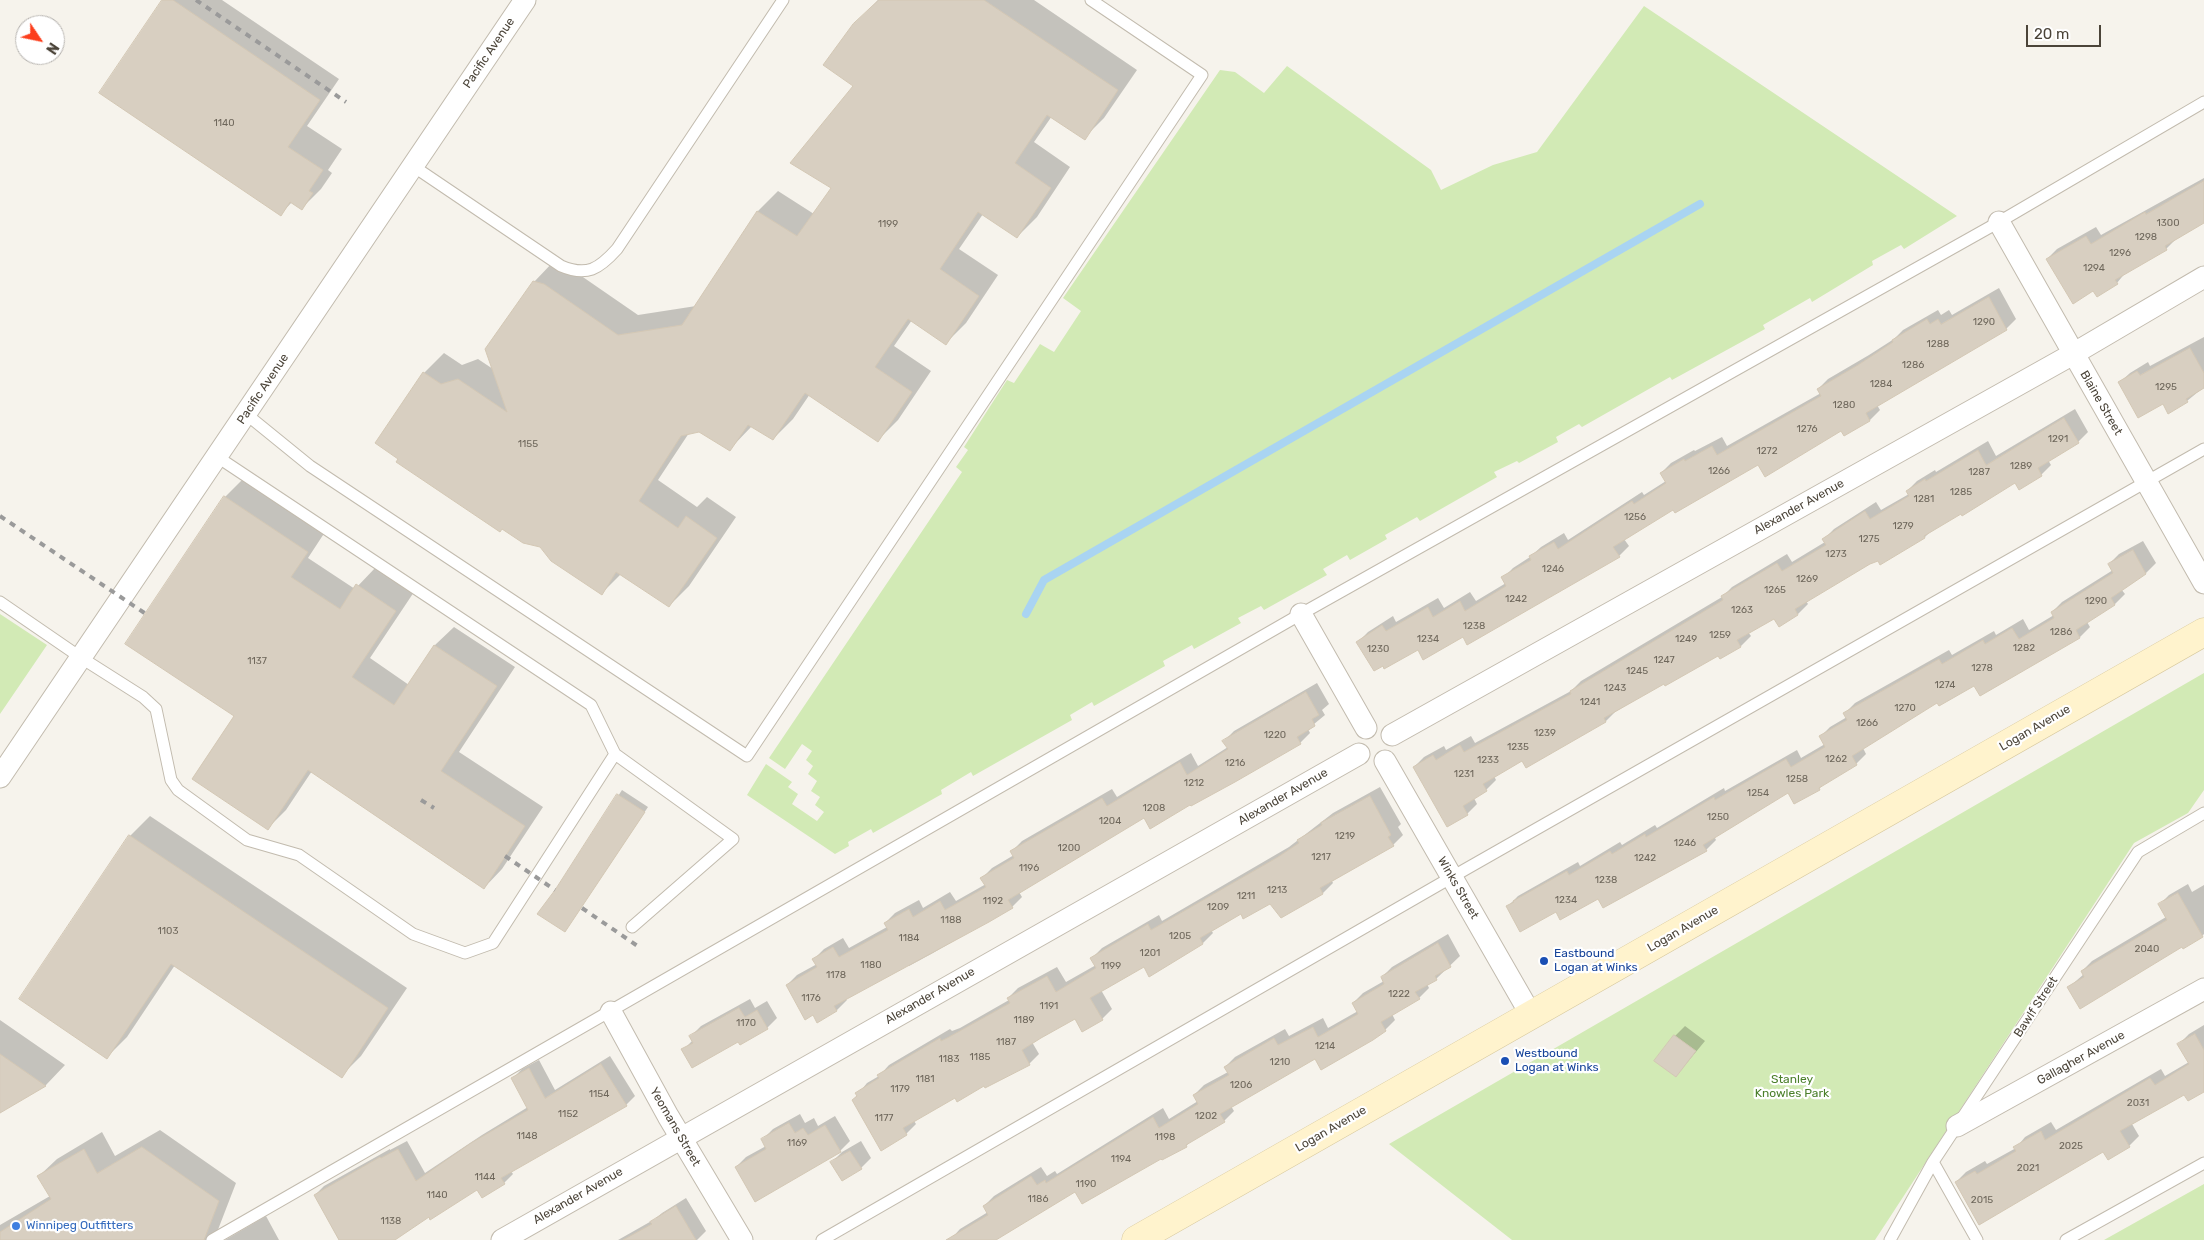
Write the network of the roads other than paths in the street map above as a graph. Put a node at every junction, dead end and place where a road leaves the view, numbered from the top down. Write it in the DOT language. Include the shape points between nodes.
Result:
graph roads {
  1 [pos="525,0"];
  2 [pos="783,0"];
  3 [pos="1091,0"];
  4 [pos="2204,102"];
  5 [pos="413,166"];
  6 [pos="1999,222"];
  7 [pos="2204,277"];
  8 [pos="2073,354"];
  9 [pos="246,414"];
  10 [pos="2204,449"];
  11 [pos="216,456"];
  12 [pos="2146,481"];
  13 [pos="2204,583"];
  14 [pos="0,602"];
  15 [pos="1300,614"];
  16 [pos="2204,632"];
  17 [pos="80,657"];
  18 [pos="1366,728"];
  19 [pos="1392,735"];
  20 [pos="615,754"];
  21 [pos="1359,754"];
  22 [pos="1385,761"];
  23 [pos="0,777"];
  24 [pos="2204,813"];
  25 [pos="1452,878"];
  26 [pos="632,927"];
  27 [pos="2204,989"];
  28 [pos="611,1012"];
  29 [pos="1531,1015"];
  30 [pos="1957,1126"];
  31 [pos="680,1138"];
  32 [pos="1933,1162"];
  33 [pos="2204,1163"];
  34 [pos="212,1240"];
  35 [pos="502,1240"];
  36 [pos="742,1240"];
  37 [pos="822,1240"];
  38 [pos="1136,1240"];
  39 [pos="1890,1240"];
  40 [pos="1977,1240"];
  41 [pos="2066,1240"];
  1 -- 5 [label="street, Pacific Avenue"];
  2 -- 5 [label="lane" via="616,249 593,269 582,272 561,266"];
  3 -- 9 [label="lane" via="1202,75 747,756 326,476"];
  4 -- 6 [label="lane"];
  5 -- 9 [label="street, Pacific Avenue"];
  6 -- 8 [label="street, Blaine Street"];
  6 -- 15 [label="lane"];
  7 -- 8 [label="street, Alexander Avenue"];
  8 -- 12 [label="street, Blaine Street"];
  8 -- 19 [label="street, Alexander Avenue"];
  9 -- 11 [label="street, Pacific Avenue"];
  10 -- 12 [label="lane"];
  11 -- 17 [label="street, Pacific Avenue"];
  11 -- 20 [label="lane" via="591,705"];
  12 -- 13 [label="street, Blaine Street"];
  12 -- 25 [label="lane"];
  14 -- 17 [label="lane"];
  15 -- 18 [label="street"];
  15 -- 28 [label="lane"];
  16 -- 29 [label="main road, Logan Avenue"];
  17 -- 20 [label="lane" via="143,697 156,709 171,780 178,790 247,840 299,855 414,934 465,953 493,943"];
  17 -- 23 [label="street, Pacific Avenue"];
  18 -- 19 [label="street" via="1377,726"];
  18 -- 21 [label="street" via="1357,742"];
  19 -- 22 [label="street" via="1393,752"];
  20 -- 26 [label="lane" via="733,839"];
  21 -- 22 [label="street" via="1368,762"];
  21 -- 31 [label="street, Alexander Avenue"];
  22 -- 25 [label="street, Winks Street"];
  24 -- 30 [label="lane, Bawlf Street" via="2138,852"];
  25 -- 29 [label="street, Winks Street"];
  25 -- 37 [label="lane"];
  27 -- 30 [label="street, Gallagher Avenue"];
  28 -- 31 [label="street, Yeomans Street"];
  28 -- 34 [label="lane"];
  29 -- 38 [label="main road, Logan Avenue"];
  30 -- 32 [label="lane, Bawlf Street"];
  31 -- 35 [label="street, Alexander Avenue"];
  31 -- 36 [label="street, Yeomans Street"];
  32 -- 39 [label="lane, Bawlf Street"];
  32 -- 40 [label="lane"];
  33 -- 41 [label="lane"];
}
